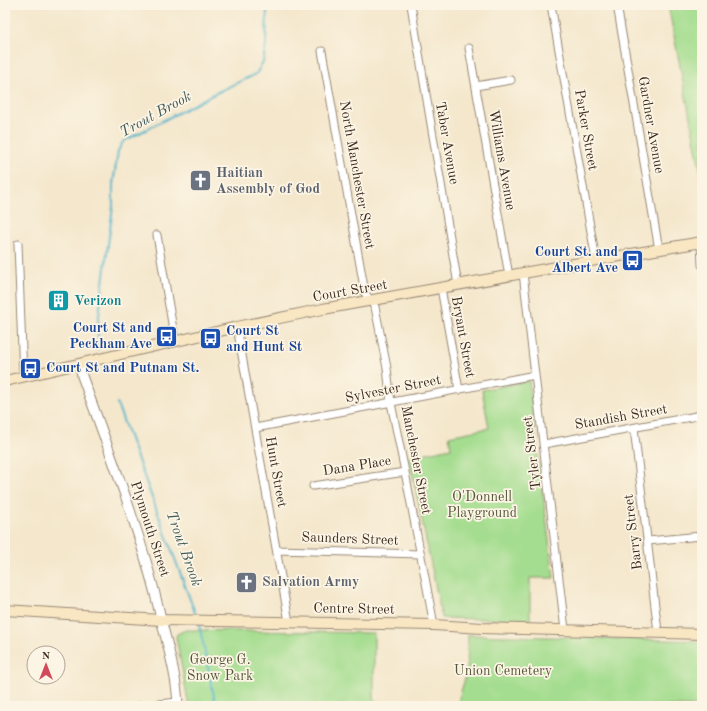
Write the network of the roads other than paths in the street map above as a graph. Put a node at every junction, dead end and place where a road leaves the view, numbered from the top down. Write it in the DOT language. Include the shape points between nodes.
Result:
graph roads {
  1 [pos="411,5"];
  2 [pos="550,5"];
  3 [pos="617,5"];
  4 [pos="469,48"];
  5 [pos="322,52"];
  6 [pos="511,80"];
  7 [pos="476,86"];
  8 [pos="157,235"];
  9 [pos="702,242"];
  10 [pos="18,244"];
  11 [pos="659,250"];
  12 [pos="596,260"];
  13 [pos="702,265"];
  14 [pos="523,273"];
  15 [pos="509,276"];
  16 [pos="458,285"];
  17 [pos="441,288"];
  18 [pos="371,301"];
  19 [pos="237,327"];
  20 [pos="175,341"];
  21 [pos="80,364"];
  22 [pos="535,375"];
  23 [pos="23,377"];
  24 [pos="5,381"];
  25 [pos="459,390"];
  26 [pos="391,403"];
  27 [pos="702,415"];
  28 [pos="255,428"];
  29 [pos="634,428"];
  30 [pos="544,444"];
  31 [pos="405,472"];
  32 [pos="314,486"];
  33 [pos="701,536"];
  34 [pos="648,541"];
  35 [pos="277,550"];
  36 [pos="421,554"];
  37 [pos="5,610"];
  38 [pos="161,620"];
  39 [pos="289,622"];
  40 [pos="434,625"];
  41 [pos="566,630"];
  42 [pos="658,632"];
  43 [pos="702,634"];
  44 [pos="178,704"];
  45 [pos="140,706"];
  1 -- 16 [label="street, Taber Avenue"];
  2 -- 12 [label="street, Parker Street"];
  3 -- 11 [label="street, Gardner Avenue"];
  4 -- 7 [label="street, Williams Avenue"];
  5 -- 18 [label="street, North Manchester Street" via="365,292"];
  6 -- 7 [label="street"];
  7 -- 15 [label="street, Williams Avenue"];
  8 -- 20 [label="street"];
  9 -- 11 [label="main road, Court Street"];
  9 -- 13 [label="street"];
  10 -- 23 [label="street"];
  11 -- 12 [label="main road, Court Street"];
  12 -- 14 [label="main road, Court Street"];
  14 -- 15 [label="main road, Court Street"];
  14 -- 22 [label="street, Tyler Street"];
  15 -- 16 [label="main road, Court Street"];
  16 -- 17 [label="main road, Court Street"];
  17 -- 18 [label="main road, Court Street"];
  17 -- 25 [label="street, Bryant Street"];
  18 -- 19 [label="main road, Court Street"];
  18 -- 26 [label="street, Manchester Street" via="375,307 387,368"];
  19 -- 20 [label="main road, Court Street"];
  19 -- 28 [label="street, Hunt Street"];
  20 -- 21 [label="main road, Court Street"];
  21 -- 23 [label="main road, Court Street"];
  21 -- 38 [label="street, Plymouth Street" via="82,376 131,510"];
  22 -- 25 [label="street, Sylvester Street"];
  22 -- 30 [label="street, Tyler Street"];
  23 -- 24 [label="main road, Court Street"];
  25 -- 26 [label="street, Sylvester Street"];
  26 -- 28 [label="street, Sylvester Street"];
  26 -- 31 [label="street, Manchester Street"];
  27 -- 29 [label="street, Standish Street"];
  28 -- 35 [label="street, Hunt Street"];
  29 -- 30 [label="street, Standish Street"];
  29 -- 34 [label="street, Barry Street"];
  30 -- 41 [label="street, Tyler Street"];
  31 -- 32 [label="street, Dana Place"];
  31 -- 36 [label="street, Manchester Street"];
  33 -- 34 [label="street"];
  34 -- 42 [label="street, Barry Street"];
  35 -- 36 [label="street, Saunders Street"];
  35 -- 39 [label="street, Hunt Street"];
  36 -- 40 [label="street, Manchester Street"];
  37 -- 38 [label="main road, Centre Street"];
  38 -- 39 [label="main road, Centre Street"];
  38 -- 44 [label="street, Plymouth Street"];
  39 -- 40 [label="main road, Centre Street"];
  40 -- 41 [label="main road, Centre Street"];
  41 -- 42 [label="main road, Centre Street"];
  42 -- 43 [label="main road, Centre Street"];
  44 -- 45 [label="street"];
}
